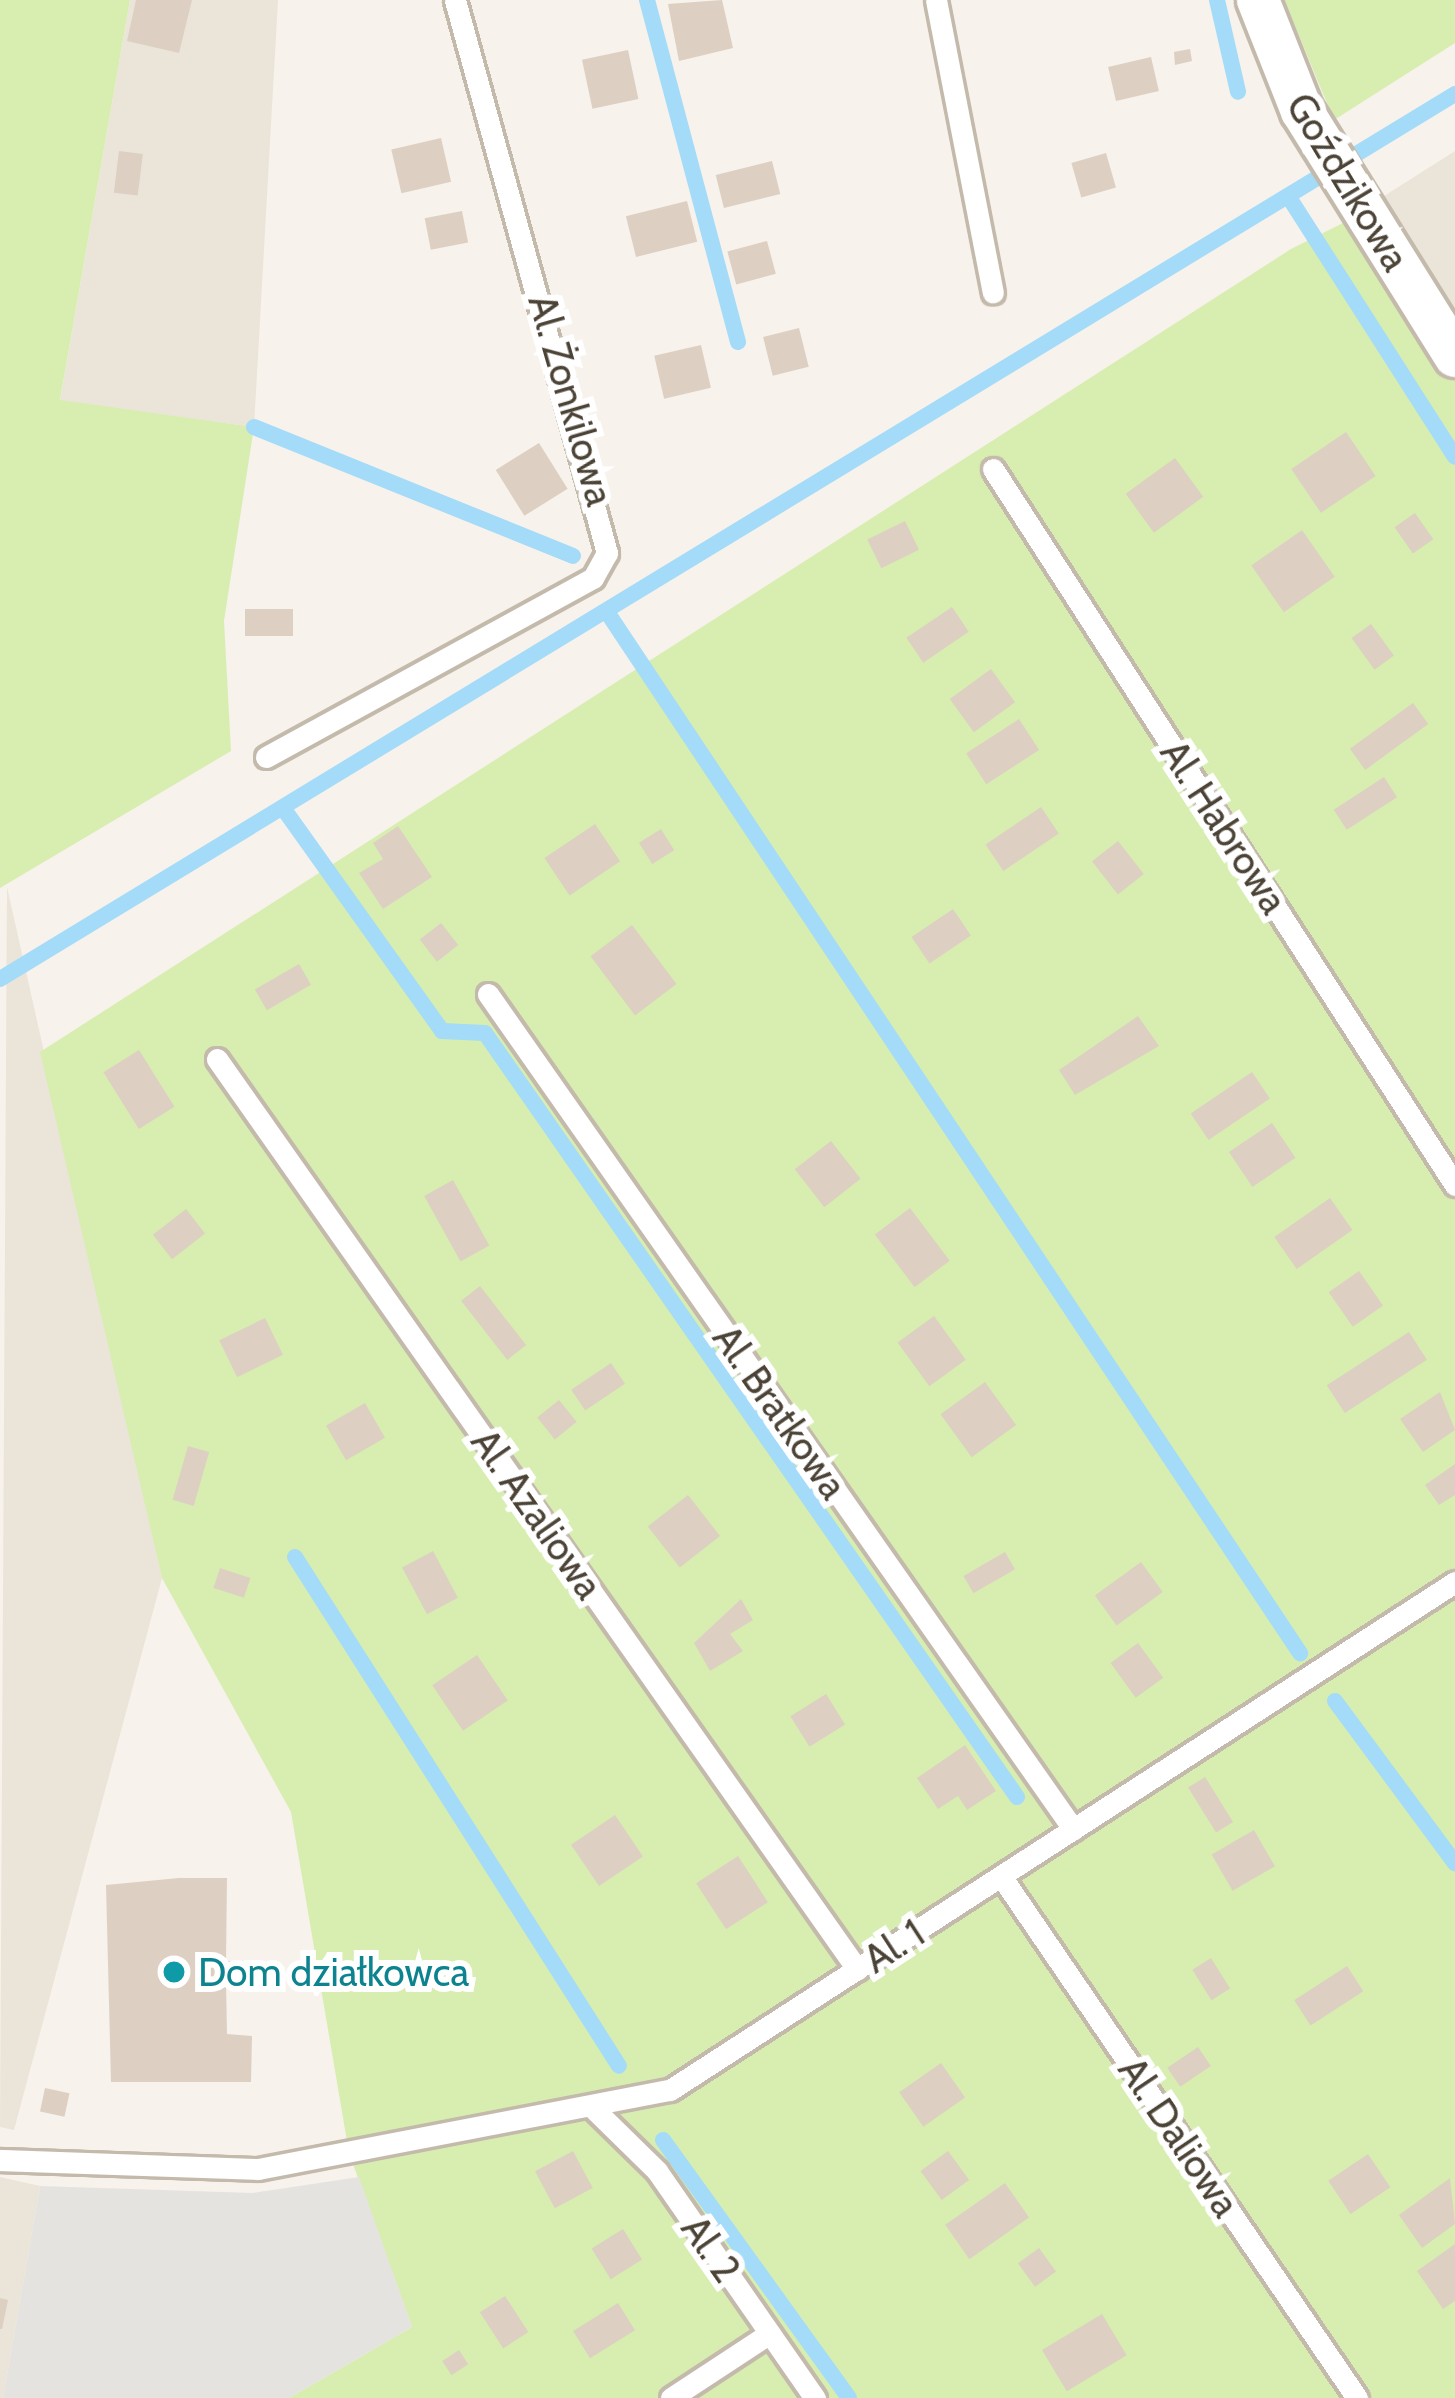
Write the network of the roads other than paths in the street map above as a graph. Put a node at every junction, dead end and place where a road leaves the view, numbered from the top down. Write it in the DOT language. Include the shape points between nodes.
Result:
graph roads {
  1 [pos="455,0"];
  2 [pos="936,0"];
  3 [pos="1258,0"];
  4 [pos="993,293"];
  5 [pos="1455,356"];
  6 [pos="993,469"];
  7 [pos="266,757"];
  8 [pos="488,994"];
  9 [pos="217,1059"];
  10 [pos="1455,1185"];
  11 [pos="1455,1582"];
  12 [pos="1072,1829"];
  13 [pos="1001,1876"];
  14 [pos="857,1969"];
  15 [pos="595,2110"];
  16 [pos="0,2160"];
  17 [pos="770,2333"];
  18 [pos="671,2398"];
  19 [pos="815,2398"];
  20 [pos="1358,2398"];
  1 -- 7 [label="lane, Al. Żonkilowa" via="607,553 592,578"];
  2 -- 4 [label="lane"];
  3 -- 5 [label="street, Goździkowa" via="1322,146"];
  6 -- 10 [label="lane, Al. Habrowa"];
  8 -- 12 [label="lane, Al. Bratkowa"];
  9 -- 14 [label="lane, Al. Azaliowa"];
  11 -- 12 [label="lane, Al. 1"];
  12 -- 13 [label="lane, Al. 1"];
  13 -- 14 [label="lane, Al. 1"];
  13 -- 20 [label="lane, Al. Daliowa"];
  14 -- 15 [label="lane, Al. 1" via="670,2090"];
  15 -- 16 [label="lane, Al. 1" via="276,2166"];
  15 -- 17 [label="lane, Al. 2" via="657,2171"];
  17 -- 18 [label="lane"];
  17 -- 19 [label="lane, Al. 2"];
}
